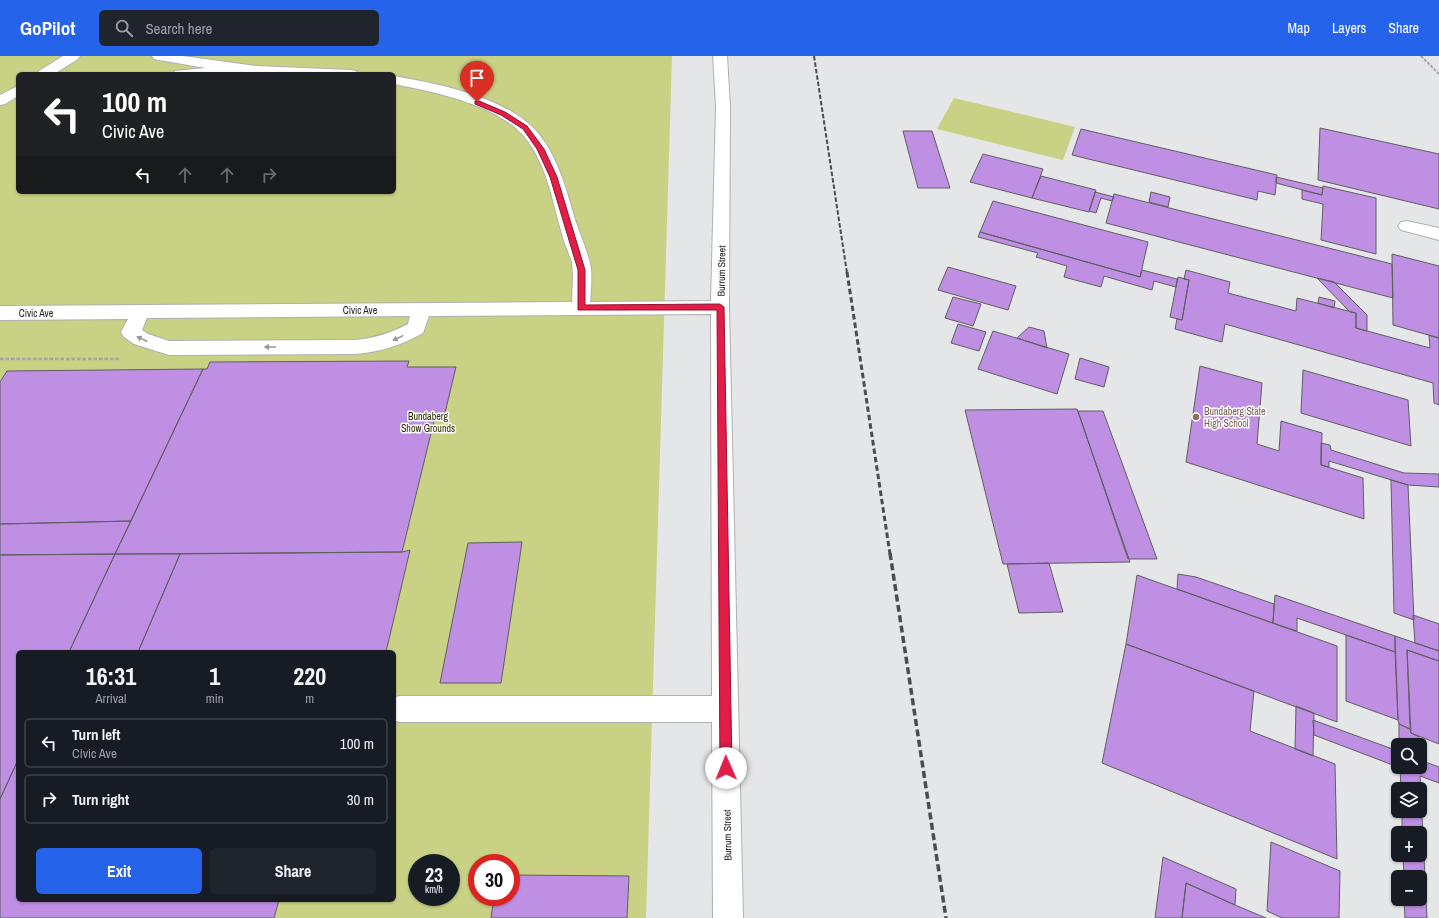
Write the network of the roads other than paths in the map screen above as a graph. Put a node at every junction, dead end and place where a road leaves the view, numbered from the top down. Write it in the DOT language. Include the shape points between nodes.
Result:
graph roads {
  1 [pos="73,56"];
  2 [pos="159,56"];
  3 [pos="720,56"];
  4 [pos="256,70"];
  5 [pos="47,72"];
  6 [pos="218,72"];
  7 [pos="304,72"];
  8 [pos="396,80"];
  9 [pos="16,91"];
  10 [pos="16,99"];
  11 [pos="0,103"];
  12 [pos="1406,226"];
  13 [pos="1439,234"];
  14 [pos="720,307"];
  15 [pos="581,308"];
  16 [pos="421,310"];
  17 [pos="141,312"];
  18 [pos="0,313"];
  19 [pos="399,709"];
  20 [pos="725,709"];
  21 [pos="728,918"];
  1 -- 5 [label="street"];
  2 -- 4 [label="street"];
  3 -- 14 [label="street, Burrum Street" via="723,107"];
  4 -- 6 [label="street"];
  4 -- 7 [label="street"];
  8 -- 15 [label="street" via="477,102 525,128 540,149 553,177 582,270"];
  9 -- 11 [label="street"];
  10 -- 11 [label="street"];
  12 -- 13 [label="street"];
  14 -- 15 [label="street, Civic Ave"];
  14 -- 20 [label="street, Burrum Street"];
  15 -- 16 [label="street, Civic Ave"];
  16 -- 17 [label="street, Civic Ave"];
  16 -- 17 [label="street, one-way" via="416,328 404,335 376,345 349,347 169,348 141,339 130,332"];
  17 -- 18 [label="street, Civic Ave"];
  19 -- 20 [label="street"];
  20 -- 21 [label="street, Burrum Street"];
}
